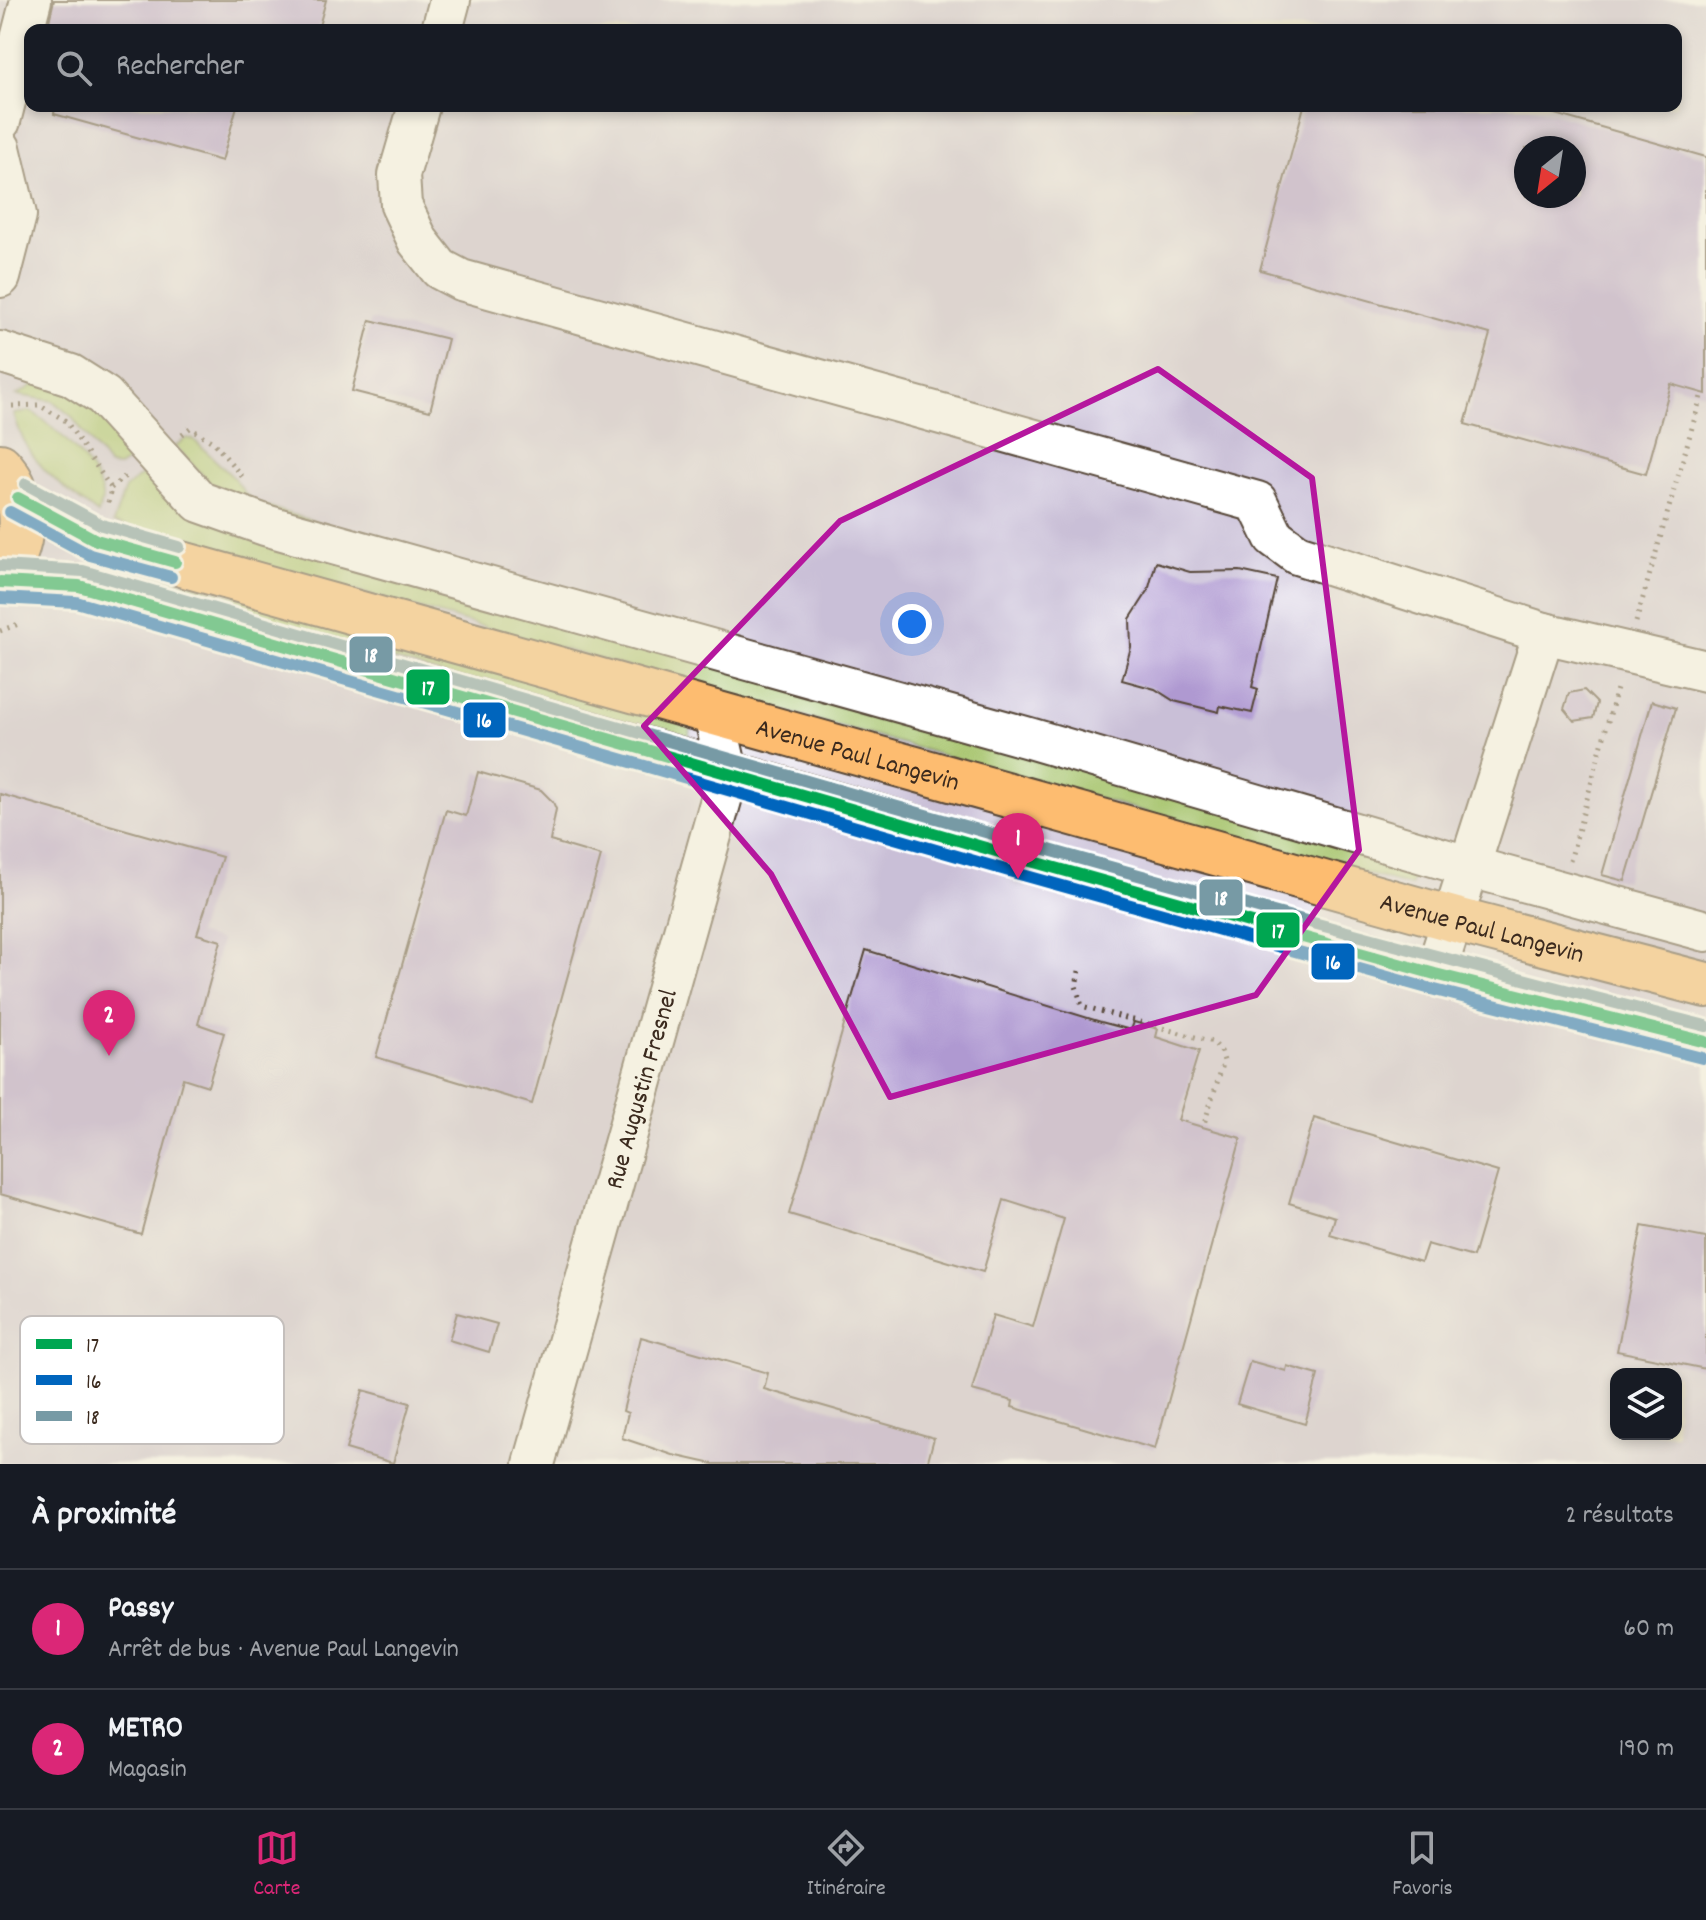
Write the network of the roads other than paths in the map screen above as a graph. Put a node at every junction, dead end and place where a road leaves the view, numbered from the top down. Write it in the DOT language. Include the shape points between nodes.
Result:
graph roads {
  1 [pos="31,0"];
  2 [pos="450,0"];
  3 [pos="25,24"];
  4 [pos="444,24"];
  5 [pos="24,27"];
  6 [pos="417,112"];
  7 [pos="0,121"];
  8 [pos="0,148"];
  9 [pos="0,277"];
  10 [pos="4,371"];
  11 [pos="9,482"];
  12 [pos="0,580"];
  13 [pos="1544,633"];
  14 [pos="1706,671"];
  15 [pos="714,714"];
  16 [pos="728,775"];
  17 [pos="1471,867"];
  18 [pos="1452,919"];
  19 [pos="1706,931"];
  20 [pos="1435,974"];
  21 [pos="1706,985"];
  22 [pos="1706,1042"];
  23 [pos="534,1464"];
  1 -- 3 [label="street"];
  2 -- 4 [label="street"];
  5 -- 7 [label="street"];
  6 -- 13 [label="street" via="399,175 401,205 418,241 440,269 461,280 1257,502 1274,537 1297,554"];
  8 -- 9 [label="street" via="16,215"];
  10 -- 17 [label="street" via="71,375 104,396 200,502 265,525"];
  11 -- 12 [label="main road" via="21,528 14,557"];
  11 -- 15 [label="main road, Avenue Paul Langevin" via="96,540"];
  12 -- 16 [label="main road" via="79,586"];
  13 -- 14 [label="street"];
  13 -- 17 [label="street"];
  15 -- 16 [label="street, Rue Augustin Fresnel"];
  15 -- 18 [label="main road, Avenue Paul Langevin"];
  16 -- 20 [label="main road"];
  16 -- 23 [label="street, Rue Augustin Fresnel"];
  17 -- 18 [label="street"];
  17 -- 19 [label="street"];
  18 -- 20 [label="street"];
  18 -- 21 [label="main road, Avenue Paul Langevin"];
  20 -- 22 [label="main road"];
}
